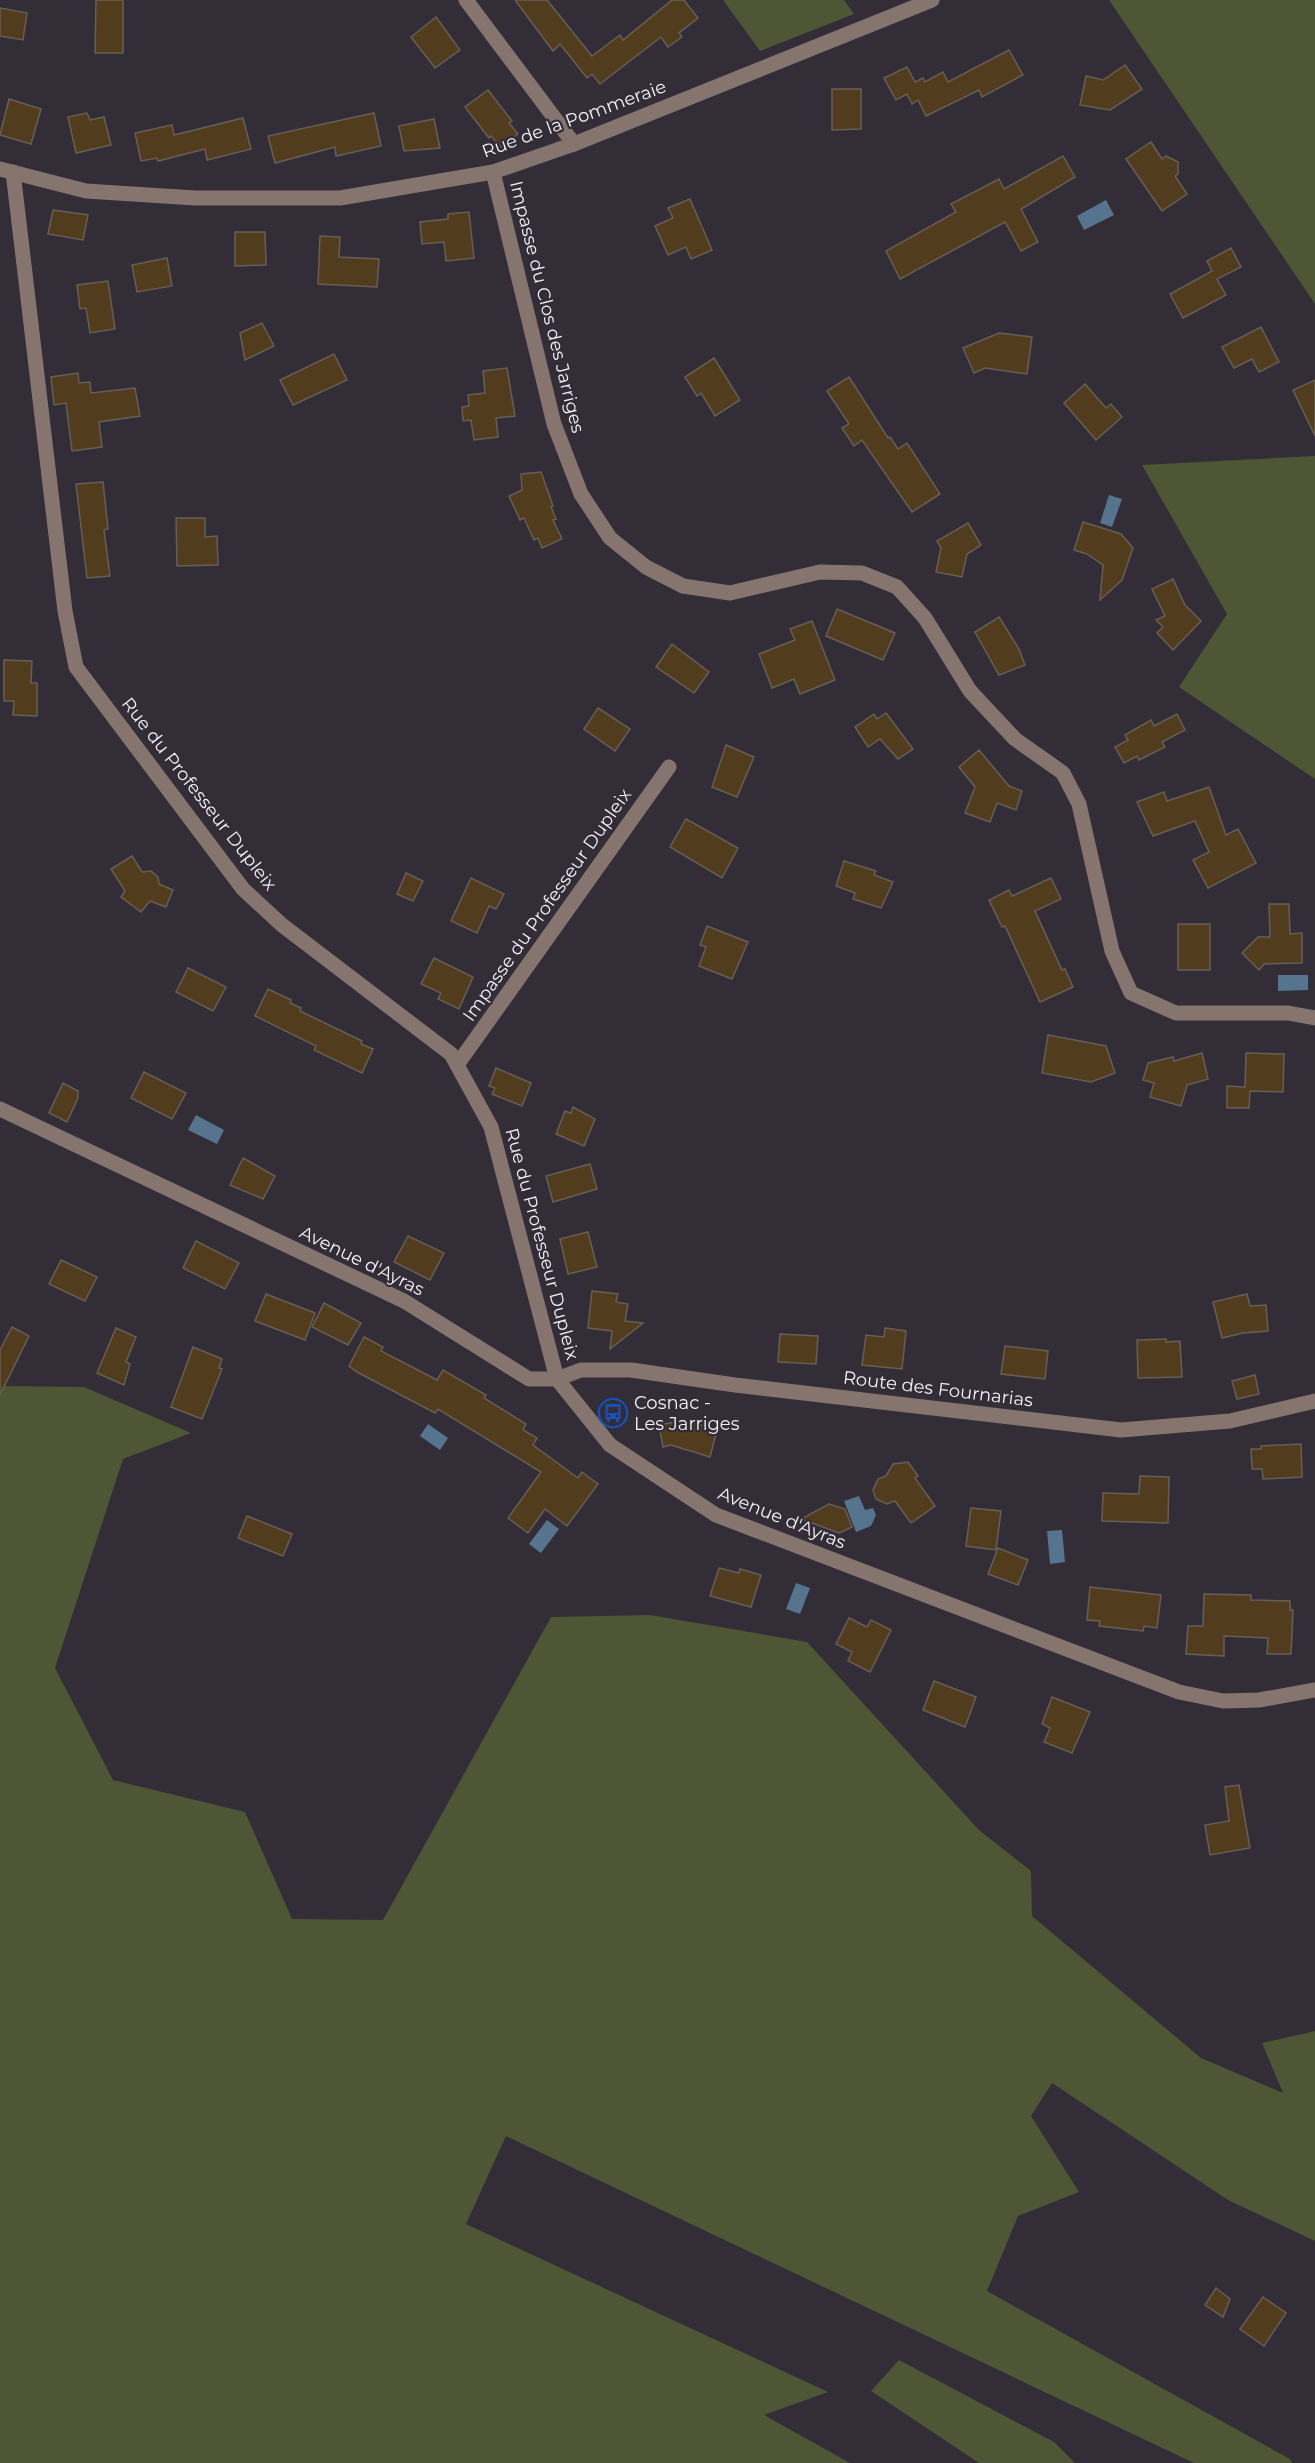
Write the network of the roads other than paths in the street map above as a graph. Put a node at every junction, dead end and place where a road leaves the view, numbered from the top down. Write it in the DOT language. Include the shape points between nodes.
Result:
graph roads {
  1 [pos="466,0"];
  2 [pos="932,0"];
  3 [pos="574,144"];
  4 [pos="7,170"];
  5 [pos="493,172"];
  6 [pos="669,768"];
  7 [pos="1315,1018"];
  8 [pos="457,1065"];
  9 [pos="0,1109"];
  10 [pos="557,1379"];
  11 [pos="1315,1401"];
  12 [pos="1315,1690"];
  1 -- 3 [label="street"];
  2 -- 3 [label="street, Rue de la Pommeraie"];
  3 -- 5 [label="street, Rue de la Pommeraie"];
  4 -- 5 [label="street, Rue de la Pommeraie" via="86,190 195,198 340,198"];
  4 -- 8 [label="street, Rue du Professeur Dupleix" via="65,611 76,667 243,889 282,926 451,1054"];
  5 -- 7 [label="street, Impasse du Clos des Jarriges" via="554,424 581,494 610,538 646,567 683,586 730,593 820,572 862,573 897,586 925,618 970,691 1015,739 1063,773 1078,804 1112,951 1131,993 1176,1012 1288,1013"];
  6 -- 8 [label="street, Impasse du Professeur Dupleix"];
  8 -- 10 [label="street, Rue du Professeur Dupleix" via="491,1127"];
  9 -- 10 [label="street, Avenue d'Ayras" via="404,1301 530,1379"];
  10 -- 11 [label="street, Route des Fournarias" via="581,1370 631,1370 1121,1430 1230,1421"];
  10 -- 12 [label="street, Avenue d'Ayras" via="610,1445 716,1515 1179,1692 1223,1701 1259,1700"];
}
